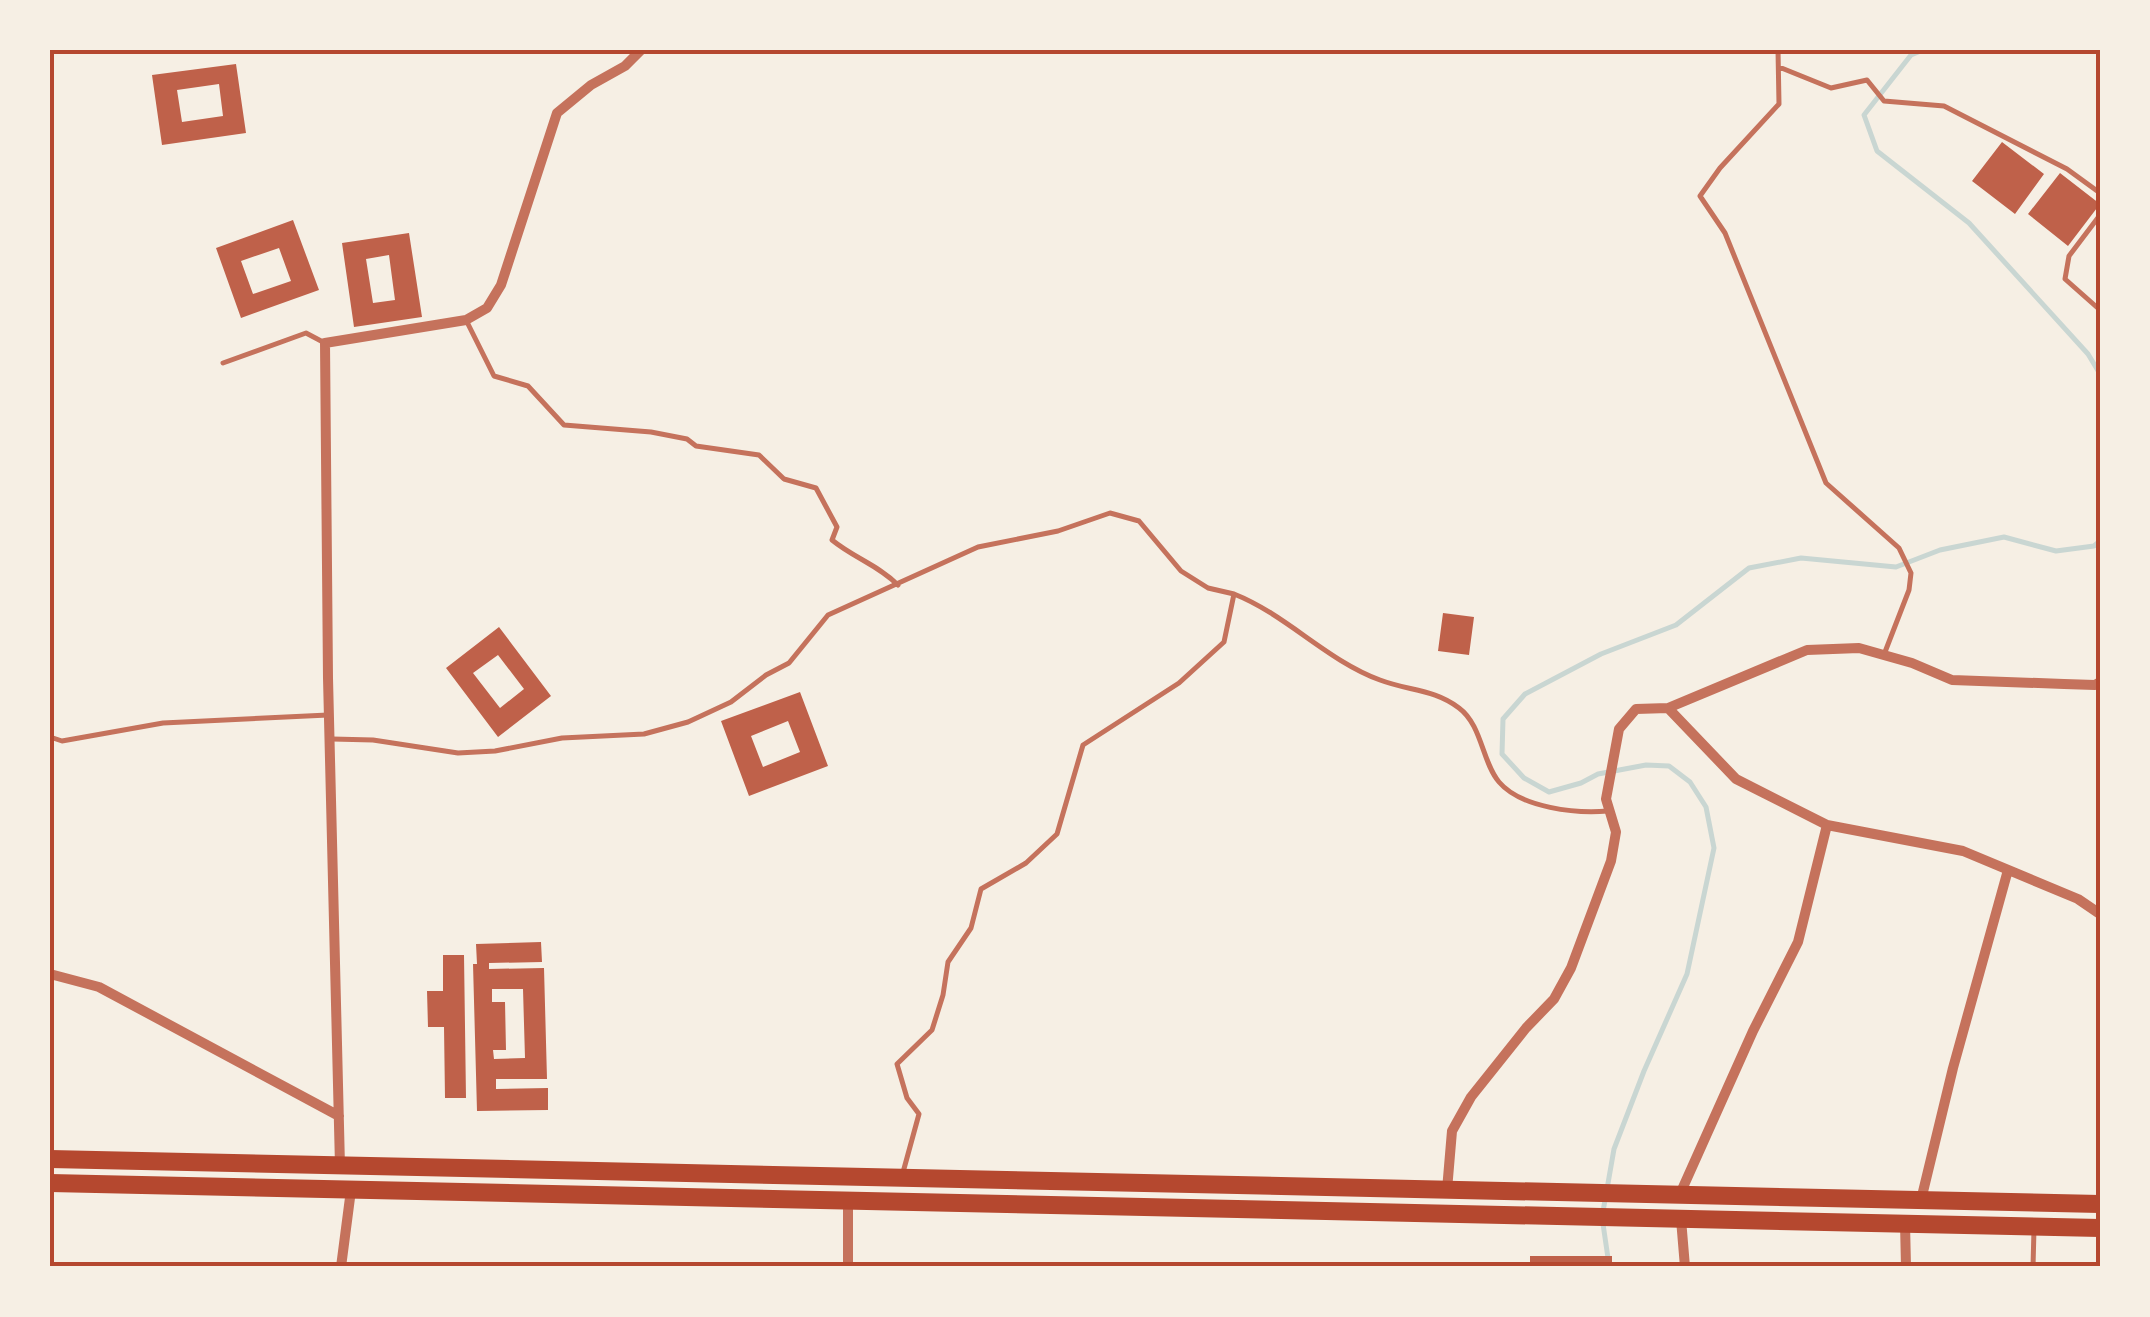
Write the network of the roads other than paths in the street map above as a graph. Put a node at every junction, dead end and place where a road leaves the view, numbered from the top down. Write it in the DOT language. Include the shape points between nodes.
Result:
graph roads {
  1 [pos="642,50"];
  2 [pos="1778,50"];
  3 [pos="1779,68"];
  4 [pos="2100,193"];
  5 [pos="2100,216"];
  6 [pos="2100,310"];
  7 [pos="466,320"];
  8 [pos="325,343"];
  9 [pos="223,363"];
  10 [pos="898,585"];
  11 [pos="1234,594"];
  12 [pos="1884,655"];
  13 [pos="2100,682"];
  14 [pos="1668,708"];
  15 [pos="328,715"];
  16 [pos="50,737"];
  17 [pos="329,739"];
  18 [pos="1610,810"];
  19 [pos="1826,825"];
  20 [pos="2008,870"];
  21 [pos="2100,914"];
  22 [pos="50,974"];
  23 [pos="339,1116"];
  24 [pos="50,1159"];
  25 [pos="340,1166"];
  26 [pos="901,1178"];
  27 [pos="50,1183"];
  28 [pos="350,1190"];
  29 [pos="1448,1190"];
  30 [pos="1680,1195"];
  31 [pos="1921,1200"];
  32 [pos="848,1201"];
  33 [pos="2100,1204"];
  34 [pos="1681,1219"];
  35 [pos="1906,1224"];
  36 [pos="2034,1226"];
  37 [pos="2100,1228"];
  38 [pos="341,1267"];
  39 [pos="848,1267"];
  40 [pos="1684,1267"];
  41 [pos="1906,1267"];
  42 [pos="2032,1267"];
  1 -- 7 [label="street" via="557,113 498,294"];
  2 -- 3 [label="lane"];
  3 -- 4 [label="lane" via="1831,88 1866,80 1884,101 1944,106"];
  3 -- 12 [label="lane" via="1779,104 1700,196 1725,233 1826,483 1898,548 1912,573"];
  5 -- 6 [label="lane" via="2069,256 2065,279"];
  7 -- 8 [label="street"];
  7 -- 10 [label="lane" via="494,376 528,386 564,425 651,432 758,455 784,480 816,488 837,527 832,540"];
  8 -- 9 [label="lane" via="306,333"];
  8 -- 15 [label="street"];
  10 -- 11 [label="lane" via="978,547 1110,513 1138,521 1181,571"];
  10 -- 17 [label="lane" via="828,616 789,663 732,702 644,734 458,752"];
  11 -- 18 [label="lane" via="1265,606 1308,640 1380,680 1437,693 1464,711 1500,783 1530,801 1574,812"];
  11 -- 26 [label="lane" via="1224,642 1179,684 1083,745 1057,834 1026,863 981,889 970,928 948,962 932,1030 896,1064 919,1114"];
  12 -- 13 [label="street" via="1952,680"];
  12 -- 14 [label="street" via="1858,648 1807,650"];
  14 -- 18 [label="street" via="1636,709 1619,729 1606,799"];
  14 -- 19 [label="street" via="1736,779"];
  15 -- 16 [label="lane" via="163,723 62,741"];
  15 -- 17 [label="street"];
  17 -- 23 [label="street"];
  18 -- 29 [label="street" via="1616,832 1611,861 1572,968 1452,1130"];
  19 -- 20 [label="street" via="1963,851"];
  19 -- 30 [label="street" via="1798,942"];
  20 -- 21 [label="street"];
  20 -- 31 [label="street"];
  22 -- 23 [label="street" via="99,987"];
  23 -- 25 [label="street"];
  24 -- 25 [label="highway"];
  25 -- 26 [label="highway"];
  26 -- 29 [label="highway"];
  27 -- 28 [label="highway"];
  28 -- 32 [label="highway"];
  28 -- 38 [label="street"];
  29 -- 30 [label="highway"];
  30 -- 31 [label="highway"];
  31 -- 33 [label="highway"];
  32 -- 34 [label="highway"];
  32 -- 39 [label="street"];
  34 -- 35 [label="highway"];
  34 -- 40 [label="street"];
  35 -- 36 [label="highway"];
  35 -- 41 [label="street"];
  36 -- 37 [label="highway"];
  36 -- 42 [label="lane"];
}
